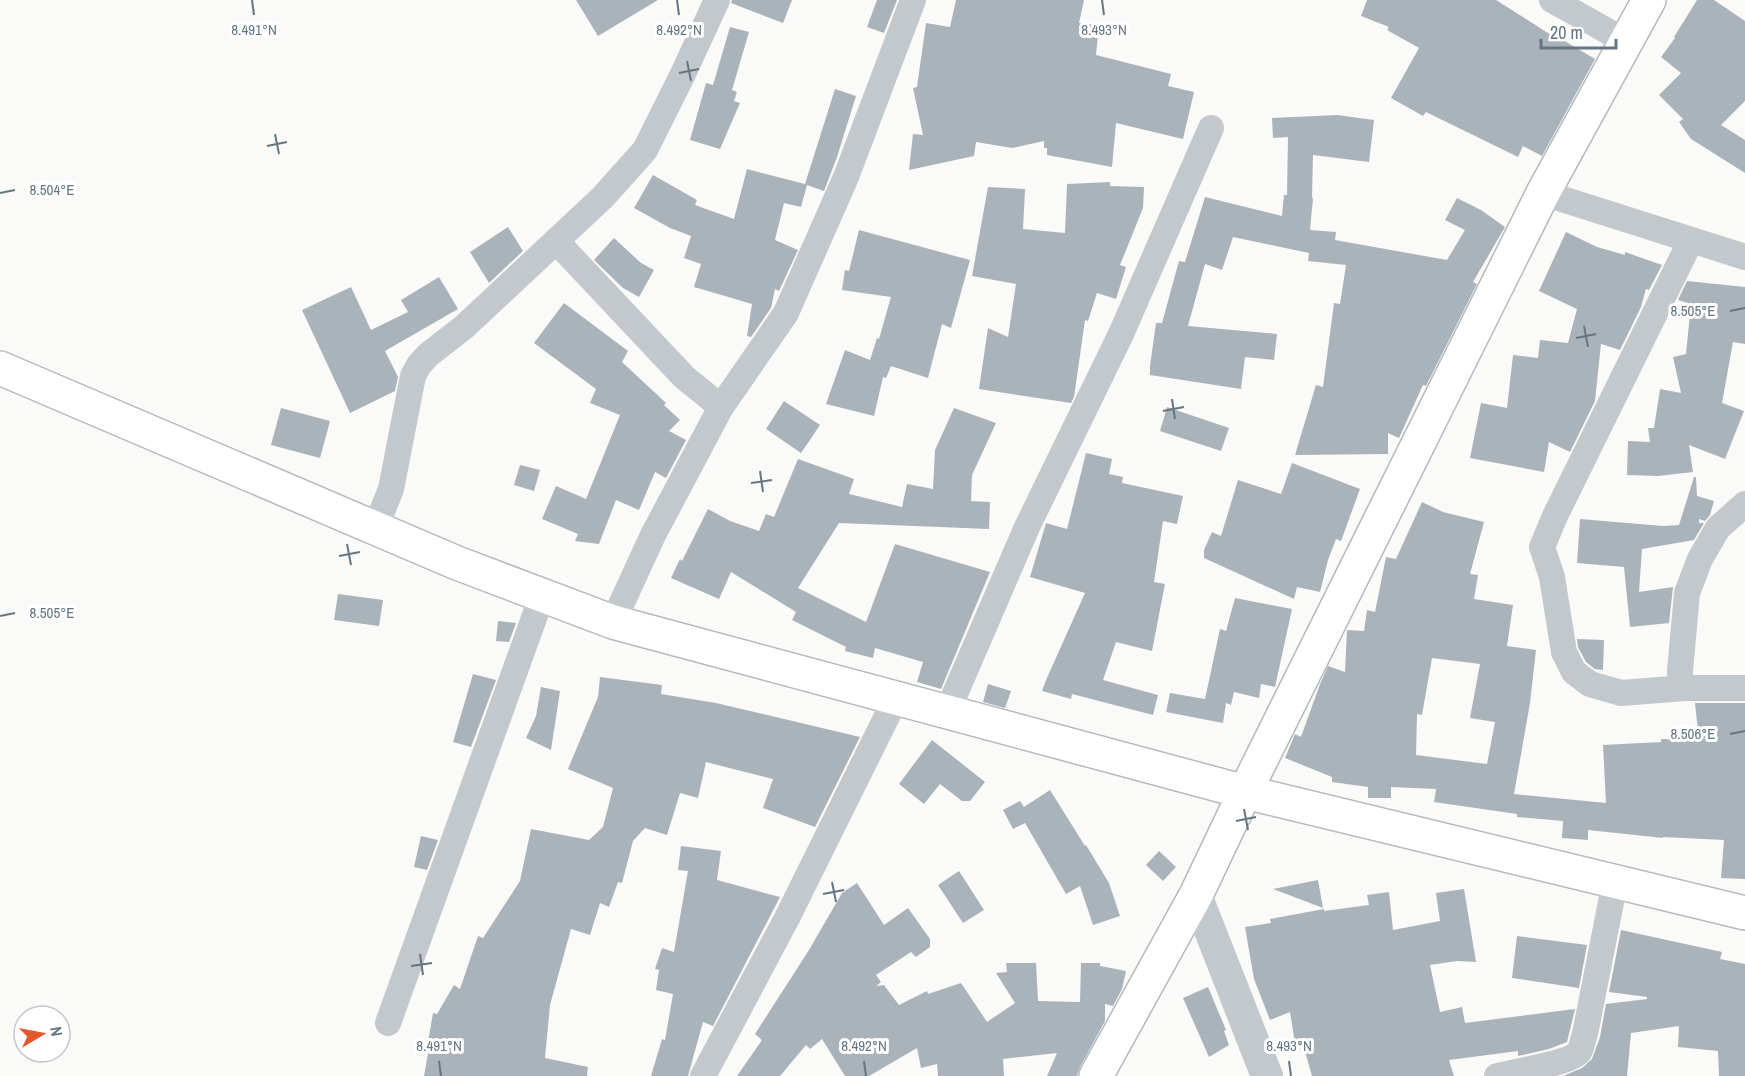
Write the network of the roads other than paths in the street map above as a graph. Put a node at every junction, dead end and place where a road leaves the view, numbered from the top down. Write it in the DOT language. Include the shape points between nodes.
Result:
graph roads {
  1 [pos="717,0"];
  2 [pos="913,0"];
  3 [pos="1552,0"];
  4 [pos="1648,0"];
  5 [pos="1628,42"];
  6 [pos="1211,128"];
  7 [pos="1543,194"];
  8 [pos="1691,240"];
  9 [pos="556,241"];
  10 [pos="1745,257"];
  11 [pos="0,368"];
  12 [pos="722,406"];
  13 [pos="1745,504"];
  14 [pos="375,529"];
  15 [pos="542,596"];
  16 [pos="613,621"];
  17 [pos="1685,688"];
  18 [pos="1745,688"];
  19 [pos="897,696"];
  20 [pos="948,710"];
  21 [pos="1245,792"];
  22 [pos="1615,882"];
  23 [pos="1196,895"];
  24 [pos="1745,913"];
  25 [pos="388,1023"];
  26 [pos="703,1076"];
  27 [pos="1096,1076"];
  28 [pos="1267,1076"];
  29 [pos="1497,1076"];
  1 -- 9 [label="street" via="645,150"];
  2 -- 12 [label="street" via="846,177 786,314"];
  3 -- 5 [label="street"];
  4 -- 5 [label="main road"];
  5 -- 7 [label="main road"];
  6 -- 20 [label="street"];
  7 -- 8 [label="street"];
  7 -- 21 [label="main road"];
  8 -- 10 [label="street"];
  8 -- 17 [label="street" via="1542,547 1552,577 1564,652 1574,672 1590,684 1621,693"];
  9 -- 12 [label="street" via="684,377"];
  9 -- 14 [label="street" via="419,365 390,489"];
  11 -- 14 [label="main road"];
  12 -- 16 [label="street" via="653,535"];
  13 -- 17 [label="street" via="1718,528 1687,593 1680,671"];
  14 -- 15 [label="main road"];
  15 -- 16 [label="main road"];
  15 -- 25 [label="street"];
  16 -- 19 [label="main road"];
  17 -- 18 [label="street"];
  19 -- 20 [label="main road"];
  19 -- 26 [label="street"];
  20 -- 21 [label="main road"];
  21 -- 22 [label="main road"];
  21 -- 23 [label="main road"];
  22 -- 24 [label="main road"];
  22 -- 29 [label="street" via="1578,1053 1569,1059"];
  23 -- 27 [label="main road"];
  23 -- 28 [label="street"];
}
